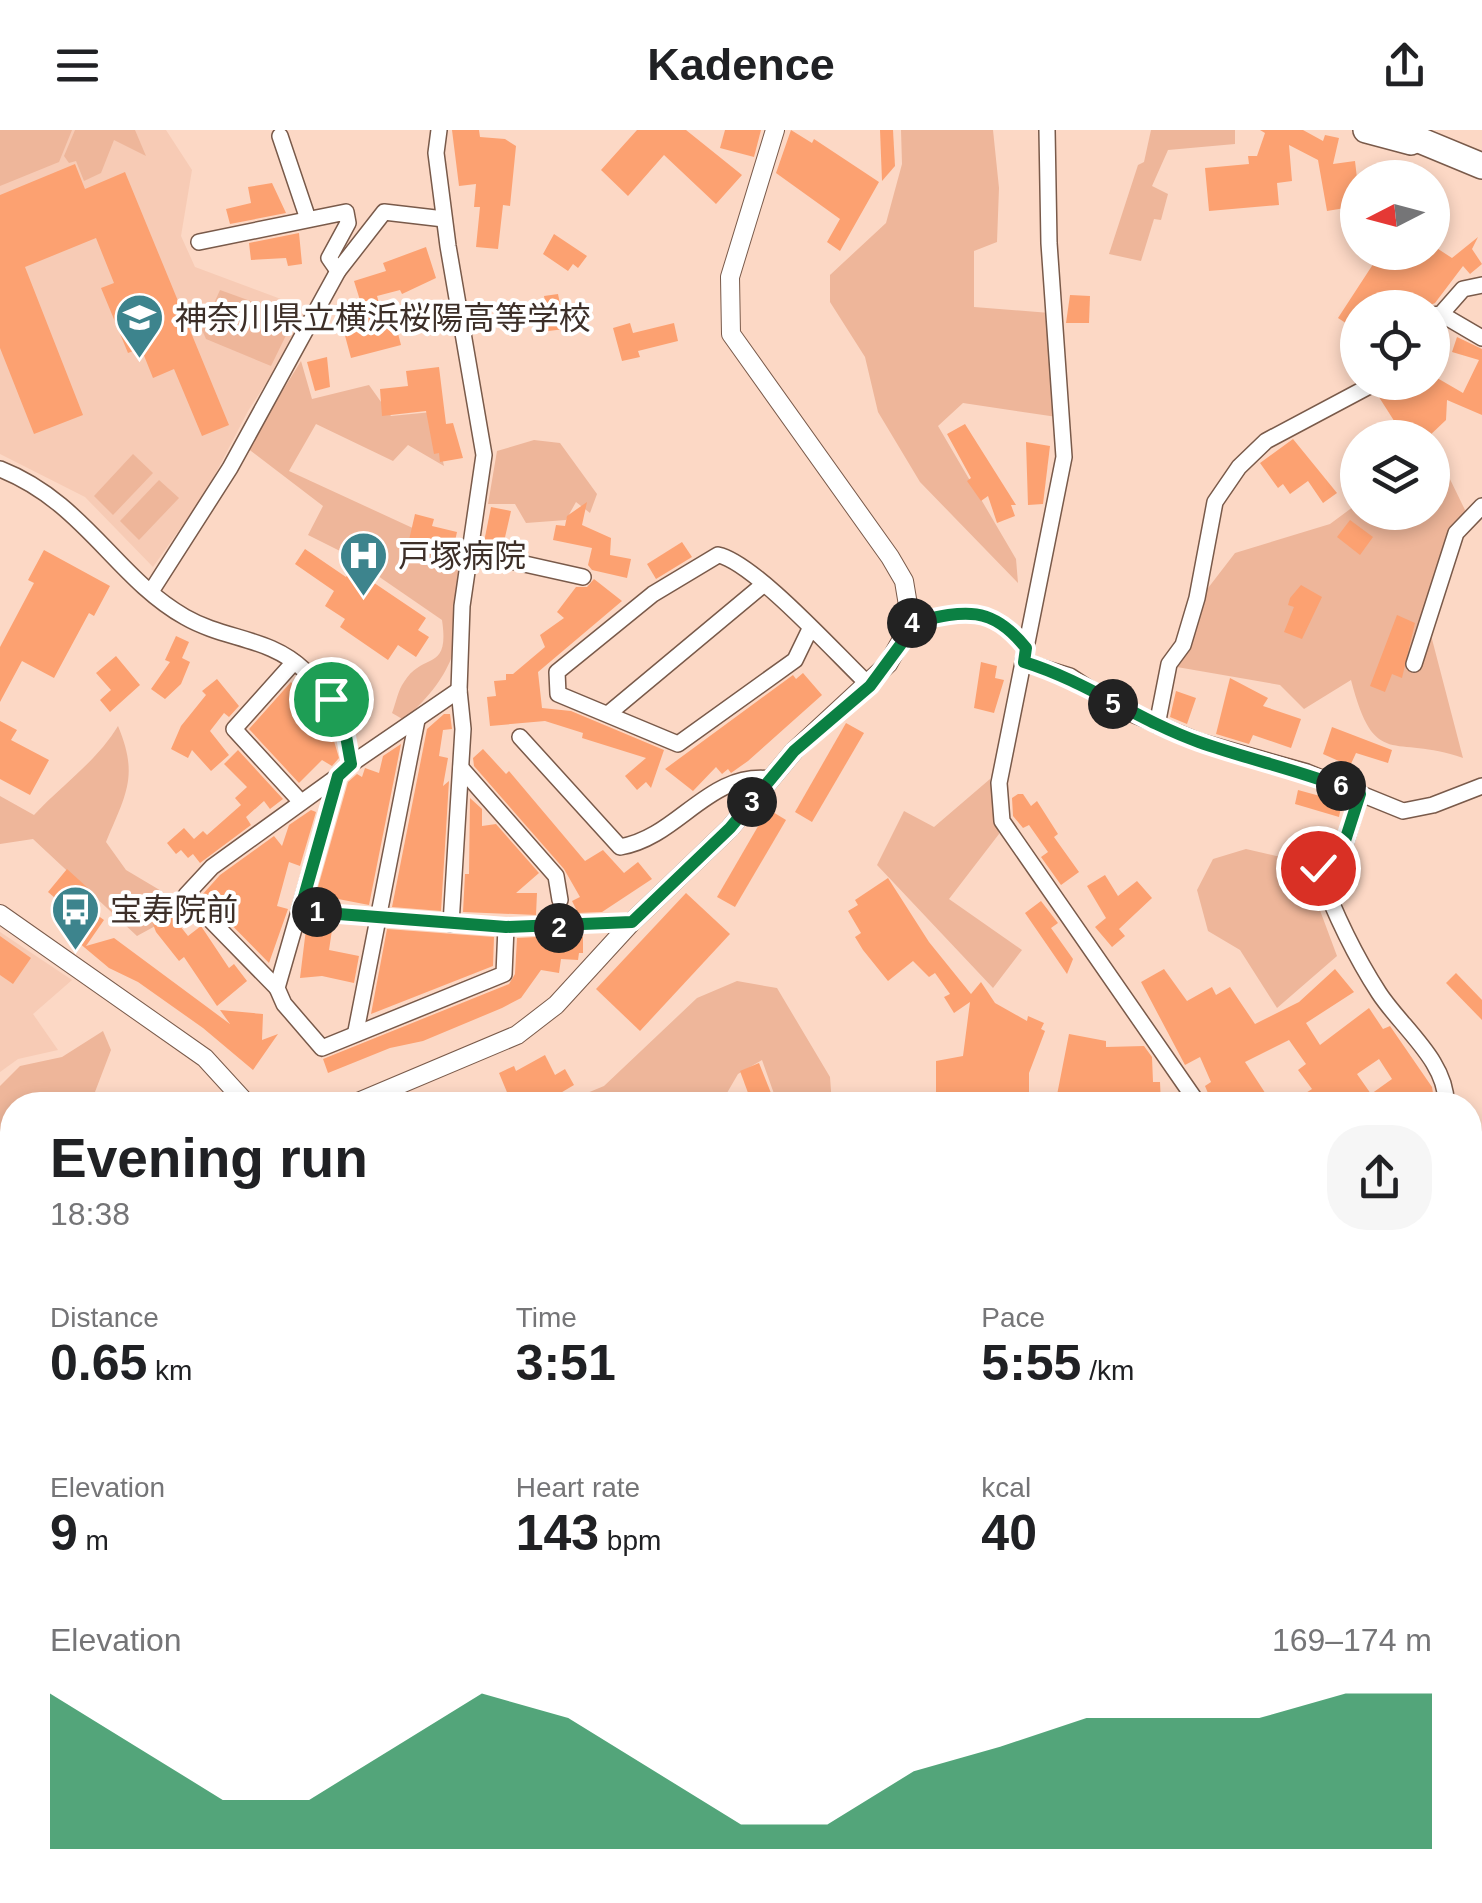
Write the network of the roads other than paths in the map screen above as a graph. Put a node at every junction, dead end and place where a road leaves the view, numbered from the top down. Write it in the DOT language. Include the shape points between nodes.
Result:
graph roads {
  1 [pos="439,130"];
  2 [pos="775,130"];
  3 [pos="1047,130"];
  4 [pos="1366,130"];
  5 [pos="1395,130"];
  6 [pos="280,136"];
  7 [pos="1454,154"];
  8 [pos="1482,166"];
  9 [pos="308,219"];
  10 [pos="444,219"];
  11 [pos="198,242"];
  12 [pos="338,271"];
  13 [pos="1482,285"];
  14 [pos="1450,301"];
  15 [pos="1450,322"];
  16 [pos="1482,338"];
  17 [pos="1343,400"];
  18 [pos="0,469"];
  19 [pos="1482,506"];
  20 [pos="471,552"];
  21 [pos="583,576"];
  22 [pos="764,584"];
  23 [pos="152,590"];
  24 [pos="910,623"];
  25 [pos="810,629"];
  26 [pos="1025,655"];
  27 [pos="294,662"];
  28 [pos="1414,664"];
  29 [pos="870,686"];
  30 [pos="459,690"];
  31 [pos="608,714"];
  32 [pos="417,720"];
  33 [pos="1157,725"];
  34 [pos="520,738"];
  35 [pos="351,764"];
  36 [pos="461,768"];
  37 [pos="338,776"];
  38 [pos="771,779"];
  39 [pos="1482,786"];
  40 [pos="1360,794"];
  41 [pos="301,802"];
  42 [pos="560,900"];
  43 [pos="300,911"];
  44 [pos="0,914"];
  45 [pos="376,916"];
  46 [pos="632,922"];
  47 [pos="451,924"];
  48 [pos="506,927"];
  49 [pos="277,988"];
  50 [pos="356,1032"];
  51 [pos="236,1092"];
  52 [pos="380,1092"];
  53 [pos="1191,1092"];
  54 [pos="1446,1092"];
  1 -- 10 [label="street"];
  2 -- 24 [label="street" via="730,277 730,334 890,557 904,582"];
  3 -- 26 [label="street" via="1064,457"];
  4 -- 7 [label="highway"];
  5 -- 7 [label="highway"];
  6 -- 9 [label="street"];
  7 -- 8 [label="highway"];
  9 -- 11 [label="street"];
  9 -- 12 [label="street" via="346,212 348,224 329,258"];
  10 -- 12 [label="street" via="384,212"];
  10 -- 20 [label="street" via="484,455"];
  12 -- 23 [label="street" via="230,468"];
  13 -- 14 [label="street" via="1462,289"];
  15 -- 16 [label="street"];
  17 -- 33 [label="street" via="1266,441 1215,502 1197,598 1183,645 1169,664"];
  18 -- 23 [label="street" via="62,504"];
  19 -- 28 [label="street" via="1456,533"];
  20 -- 21 [label="street"];
  20 -- 30 [label="street"];
  22 -- 25 [label="street"];
  22 -- 31 [label="street"];
  22 -- 31 [label="street" via="718,556 653,594 557,672 558,694"];
  23 -- 27 [label="street" via="186,618 264,642"];
  24 -- 26 [label="street" via="991,617 1006,624"];
  24 -- 29 [label="street"];
  25 -- 29 [label="street"];
  25 -- 31 [label="street" via="796,660 678,744"];
  26 -- 33 [label="street"];
  26 -- 53 [label="street" via="1000,783 1002,821"];
  27 -- 35 [label="street" via="331,699"];
  27 -- 41 [label="street" via="234,729"];
  29 -- 38 [label="street"];
  30 -- 32 [label="street"];
  30 -- 36 [label="street"];
  32 -- 35 [label="street"];
  32 -- 45 [label="street"];
  33 -- 40 [label="street"];
  34 -- 38 [label="street" via="620,847 641,844 711,790 750,776"];
  35 -- 37 [label="street"];
  36 -- 42 [label="street" via="556,876"];
  36 -- 47 [label="street"];
  37 -- 41 [label="street"];
  37 -- 43 [label="street"];
  38 -- 46 [label="street"];
  39 -- 40 [label="street" via="1403,811"];
  40 -- 54 [label="street" via="1344,844 1320,858 1318,868 1339,925"];
  41 -- 49 [label="street" via="212,867 186,895"];
  43 -- 45 [label="street"];
  43 -- 49 [label="street"];
  44 -- 51 [label="street" via="206,1058"];
  45 -- 47 [label="street"];
  45 -- 50 [label="street"];
  46 -- 48 [label="street"];
  46 -- 52 [label="street" via="538,1023"];
  47 -- 48 [label="street"];
  48 -- 50 [label="street" via="504,974"];
  49 -- 50 [label="street" via="322,1048"];
}
